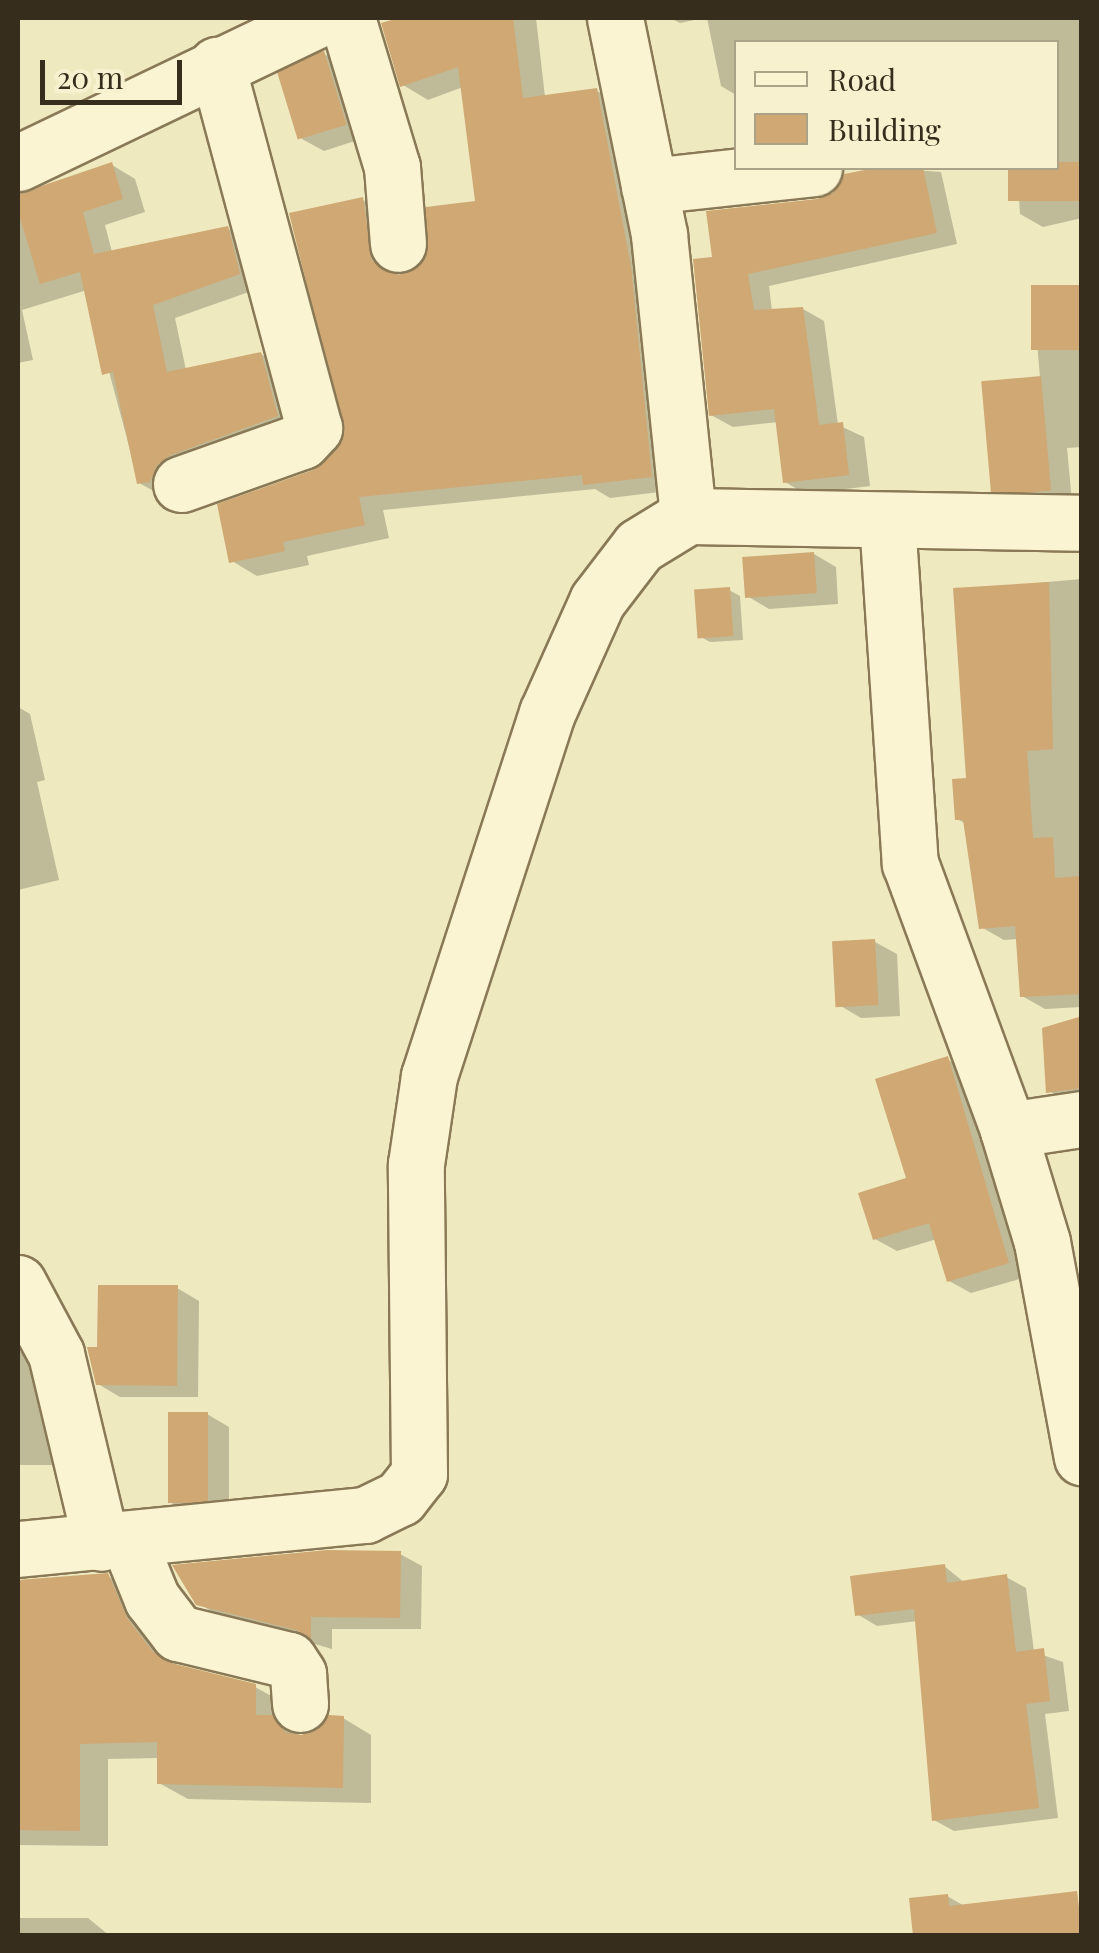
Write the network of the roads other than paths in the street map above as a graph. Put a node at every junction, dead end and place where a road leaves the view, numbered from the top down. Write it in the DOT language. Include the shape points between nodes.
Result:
graph roads {
  1 [pos="321,18"];
  2 [pos="347,18"];
  3 [pos="615,18"];
  4 [pos="217,66"];
  5 [pos="18,164"];
  6 [pos="796,170"];
  7 [pos="649,186"];
  8 [pos="398,244"];
  9 [pos="180,484"];
  10 [pos="688,516"];
  11 [pos="887,520"];
  12 [pos="1082,523"];
  13 [pos="1082,1119"];
  14 [pos="1008,1130"];
  15 [pos="18,1283"];
  16 [pos="1082,1458"];
  17 [pos="114,1542"];
  18 [pos="18,1549"];
  19 [pos="300,1704"];
  1 -- 4 [label="street"];
  2 -- 8 [label="street" via="392,167"];
  3 -- 7 [label="street"];
  4 -- 5 [label="street"];
  4 -- 9 [label="street" via="314,428 302,441"];
  6 -- 7 [label="street"];
  7 -- 10 [label="street"];
  10 -- 11 [label="street"];
  10 -- 17 [label="street" via="639,546 597,601 541,730 429,1076 416,1164 419,1474 400,1498 365,1515"];
  11 -- 12 [label="street"];
  11 -- 14 [label="street" via="910,863"];
  13 -- 14 [label="street"];
  14 -- 16 [label="street" via="1042,1242"];
  15 -- 17 [label="street" via="56,1354"];
  17 -- 18 [label="street"];
  17 -- 19 [label="street" via="178,1633 289,1660 298,1674"];
}
